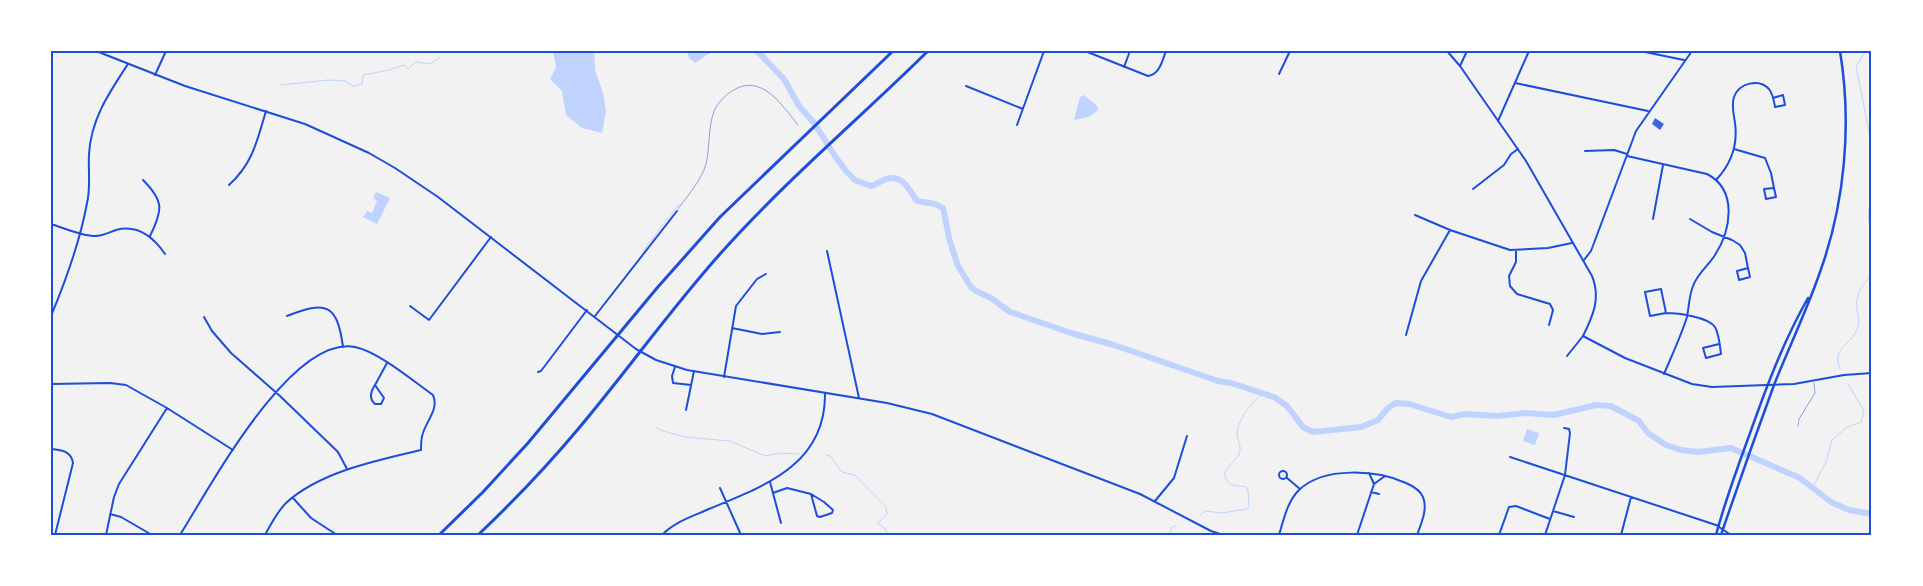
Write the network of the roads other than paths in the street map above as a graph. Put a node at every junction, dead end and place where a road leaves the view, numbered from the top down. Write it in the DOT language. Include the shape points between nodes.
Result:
graph roads {
  1 [pos="96,51"];
  2 [pos="166,51"];
  3 [pos="893,51"];
  4 [pos="928,51"];
  5 [pos="1044,51"];
  6 [pos="1085,51"];
  7 [pos="1130,51"];
  8 [pos="1166,51"];
  9 [pos="1290,51"];
  10 [pos="1447,51"];
  11 [pos="1467,51"];
  12 [pos="1529,51"];
  13 [pos="1640,51"];
  14 [pos="1692,51"];
  15 [pos="1840,51"];
  16 [pos="1684,60"];
  17 [pos="128,64"];
  18 [pos="1460,66"];
  19 [pos="1124,67"];
  20 [pos="1279,74"];
  21 [pos="155,75"];
  22 [pos="1515,83"];
  23 [pos="966,86"];
  24 [pos="1773,98"];
  25 [pos="1023,108"];
  26 [pos="266,111"];
  27 [pos="1648,111"];
  28 [pos="1498,121"];
  29 [pos="798,125"];
  30 [pos="1017,125"];
  31 [pos="1518,149"];
  32 [pos="1734,149"];
  33 [pos="1585,151"];
  34 [pos="1627,155"];
  35 [pos="1663,164"];
  36 [pos="143,180"];
  37 [pos="1716,180"];
  38 [pos="229,185"];
  39 [pos="1774,188"];
  40 [pos="1473,189"];
  41 [pos="677,211"];
  42 [pos="1415,215"];
  43 [pos="1653,219"];
  44 [pos="1690,219"];
  45 [pos="51,224"];
  46 [pos="1450,230"];
  47 [pos="79,233"];
  48 [pos="150,236"];
  49 [pos="491,237"];
  50 [pos="1724,237"];
  51 [pos="1572,243"];
  52 [pos="1516,250"];
  53 [pos="827,251"];
  54 [pos="165,254"];
  55 [pos="1583,260"];
  56 [pos="1748,268"];
  57 [pos="766,274"];
  58 [pos="1813,290"];
  59 [pos="410,306"];
  60 [pos="587,310"];
  61 [pos="1666,313"];
  62 [pos="1687,315"];
  63 [pos="51,316"];
  64 [pos="286,316"];
  65 [pos="595,316"];
  66 [pos="204,317"];
  67 [pos="1549,325"];
  68 [pos="732,328"];
  69 [pos="780,332"];
  70 [pos="1406,335"];
  71 [pos="1583,336"];
  72 [pos="1719,344"];
  73 [pos="343,347"];
  74 [pos="1567,356"];
  75 [pos="387,363"];
  76 [pos="675,367"];
  77 [pos="694,371"];
  78 [pos="538,372"];
  79 [pos="1872,373"];
  80 [pos="1664,374"];
  81 [pos="724,377"];
  82 [pos="1813,381"];
  83 [pos="51,384"];
  84 [pos="375,385"];
  85 [pos="691,385"];
  86 [pos="1766,385"];
  87 [pos="1774,385"];
  88 [pos="276,393"];
  89 [pos="825,393"];
  90 [pos="859,398"];
  91 [pos="167,408"];
  92 [pos="686,410"];
  93 [pos="1798,426"];
  94 [pos="1564,428"];
  95 [pos="1187,436"];
  96 [pos="51,449"];
  97 [pos="233,450"];
  98 [pos="1510,457"];
  99 [pos="347,469"];
  100 [pos="1369,473"];
  101 [pos="1565,475"];
  102 [pos="1384,476"];
  103 [pos="1287,478"];
  104 [pos="770,482"];
  105 [pos="1374,484"];
  106 [pos="720,488"];
  107 [pos="1300,489"];
  108 [pos="1371,492"];
  109 [pos="773,493"];
  110 [pos="811,494"];
  111 [pos="1379,494"];
  112 [pos="1631,497"];
  113 [pos="293,498"];
  114 [pos="1156,501"];
  115 [pos="727,502"];
  116 [pos="1553,511"];
  117 [pos="110,514"];
  118 [pos="1574,517"];
  119 [pos="1550,519"];
  120 [pos="782,523"];
  121 [pos="1718,526"];
  122 [pos="1722,529"];
  123 [pos="55,535"];
  124 [pos="106,535"];
  125 [pos="152,535"];
  126 [pos="180,535"];
  127 [pos="265,535"];
  128 [pos="337,535"];
  129 [pos="439,535"];
  130 [pos="478,535"];
  131 [pos="662,535"];
  132 [pos="741,535"];
  133 [pos="1223,535"];
  134 [pos="1279,535"];
  135 [pos="1357,535"];
  136 [pos="1417,535"];
  137 [pos="1499,535"];
  138 [pos="1545,535"];
  139 [pos="1621,535"];
  140 [pos="1716,535"];
  141 [pos="1721,535"];
  142 [pos="1731,535"];
  1 -- 17 [label="street"];
  2 -- 21 [label="street"];
  3 -- 129 [label="highway" via="696,243 528,443"];
  4 -- 130 [label="highway" via="721,253 579,428"];
  5 -- 25 [label="street"];
  6 -- 19 [label="street"];
  7 -- 19 [label="street"];
  8 -- 19 [label="street" via="1153,75"];
  9 -- 20 [label="street"];
  10 -- 18 [label="street"];
  11 -- 18 [label="street"];
  12 -- 22 [label="street"];
  13 -- 16 [label="street"];
  14 -- 16 [label="street"];
  15 -- 58 [label="main road" via="1846,121 1842,178 1830,239"];
  16 -- 27 [label="street"];
  17 -- 21 [label="street"];
  17 -- 47 [label="street" via="102,104 95,123 89,151 88,202"];
  18 -- 28 [label="street"];
  21 -- 26 [label="street"];
  22 -- 27 [label="street"];
  22 -- 28 [label="street"];
  23 -- 25 [label="street"];
  24 -- 24 [label="street" via="1775,107 1785,105 1783,95"];
  24 -- 32 [label="street" via="1768,89 1758,83 1745,85 1736,92 1732,102 1736,133"];
  25 -- 30 [label="street"];
  26 -- 38 [label="street" via="249,161"];
  26 -- 49 [label="street" via="318,130 383,161 430,191"];
  27 -- 34 [label="street" via="1636,130"];
  28 -- 31 [label="street"];
  29 -- 41 [label="lane" via="768,91 748,86 731,91 714,112 706,164 699,180"];
  31 -- 40 [label="street" via="1504,165"];
  31 -- 51 [label="street"];
  32 -- 37 [label="street" via="1727,167"];
  32 -- 39 [label="street" via="1765,158"];
  33 -- 34 [label="street" via="1614,150"];
  34 -- 35 [label="street"];
  34 -- 55 [label="street" via="1591,251"];
  35 -- 37 [label="street" via="1700,171"];
  35 -- 43 [label="street"];
  36 -- 48 [label="street" via="155,193 160,209"];
  37 -- 50 [label="street" via="1725,191 1728,202"];
  39 -- 39 [label="street" via="1764,189 1766,199 1776,198"];
  41 -- 65 [label="street"];
  42 -- 46 [label="street"];
  44 -- 50 [label="street"];
  45 -- 47 [label="street"];
  46 -- 52 [label="street"];
  46 -- 70 [label="street" via="1421,281"];
  47 -- 48 [label="street" via="98,236 126,229"];
  47 -- 63 [label="street"];
  48 -- 54 [label="street"];
  49 -- 59 [label="street" via="429,320"];
  49 -- 60 [label="street"];
  50 -- 56 [label="street" via="1737,242 1743,249"];
  50 -- 62 [label="street" via="1696,280"];
  51 -- 52 [label="street"];
  51 -- 55 [label="street"];
  52 -- 67 [label="street" via="1510,286 1517,294 1550,304 1553,310"];
  53 -- 90 [label="street"];
  55 -- 71 [label="street" via="1594,282 1596,298"];
  56 -- 56 [label="street" via="1737,271 1738,280 1750,277"];
  57 -- 68 [label="street" via="757,279 738,302"];
  58 -- 86 [label="main road" via="1795,320"];
  58 -- 87 [label="main road"];
  60 -- 65 [label="street"];
  60 -- 78 [label="street"];
  61 -- 61 [label="street" via="1661,289 1645,292 1650,316"];
  61 -- 62 [label="street"];
  62 -- 72 [label="street" via="1712,324"];
  62 -- 80 [label="street"];
  64 -- 73 [label="street" via="313,307 327,310 339,321"];
  65 -- 76 [label="street" via="636,348"];
  66 -- 88 [label="street" via="227,348"];
  68 -- 69 [label="street" via="768,334"];
  68 -- 81 [label="street"];
  71 -- 74 [label="street"];
  71 -- 80 [label="street"];
  72 -- 72 [label="street" via="1722,354 1706,358 1703,348"];
  73 -- 75 [label="street" via="366,351"];
  73 -- 88 [label="street" via="312,358"];
  75 -- 84 [label="street"];
  75 -- 99 [label="street" via="435,397 434,412 422,435 421,450"];
  76 -- 77 [label="street"];
  76 -- 85 [label="street" via="673,383"];
  77 -- 81 [label="street"];
  77 -- 85 [label="street"];
  79 -- 82 [label="street"];
  80 -- 86 [label="street" via="1702,386"];
  81 -- 89 [label="street"];
  82 -- 87 [label="street"];
  82 -- 93 [label="lane" via="1815,393"];
  83 -- 91 [label="street" via="121,384"];
  84 -- 84 [label="street" via="371,399 375,404 381,404 384,398"];
  85 -- 92 [label="street"];
  86 -- 87 [label="street"];
  86 -- 121 [label="main road"];
  87 -- 122 [label="main road"];
  88 -- 97 [label="street"];
  88 -- 99 [label="street" via="338,452"];
  89 -- 90 [label="street"];
  89 -- 104 [label="street" via="824,416 815,438 789,470"];
  90 -- 114 [label="street" via="932,414"];
  91 -- 97 [label="street"];
  91 -- 117 [label="street" via="119,484"];
  94 -- 101 [label="street" via="1570,433"];
  95 -- 114 [label="street" via="1174,478"];
  96 -- 123 [label="street" via="66,452 73,463"];
  97 -- 126 [label="street"];
  98 -- 101 [label="street"];
  99 -- 113 [label="street"];
  100 -- 102 [label="street"];
  100 -- 105 [label="street"];
  100 -- 107 [label="street" via="1331,475"];
  101 -- 112 [label="street"];
  101 -- 116 [label="street"];
  102 -- 105 [label="street"];
  102 -- 136 [label="street" via="1415,487 1420,492 1424,500"];
  103 -- 107 [label="street"];
  104 -- 109 [label="street"];
  104 -- 115 [label="street"];
  105 -- 108 [label="street"];
  106 -- 115 [label="street"];
  107 -- 134 [label="street" via="1288,505"];
  108 -- 111 [label="street"];
  108 -- 135 [label="street"];
  109 -- 110 [label="street" via="787,488"];
  109 -- 120 [label="street"];
  110 -- 110 [label="street" via="833,510 832,513 817,516"];
  112 -- 121 [label="street"];
  112 -- 139 [label="street"];
  113 -- 127 [label="street" via="282,508"];
  113 -- 128 [label="street" via="311,518"];
  114 -- 133 [label="street"];
  115 -- 131 [label="street" via="680,522"];
  115 -- 132 [label="street"];
  116 -- 118 [label="street"];
  116 -- 119 [label="street"];
  117 -- 124 [label="street"];
  117 -- 125 [label="street"];
  119 -- 137 [label="street" via="1516,506 1509,507"];
  119 -- 138 [label="street"];
  121 -- 122 [label="street"];
  121 -- 140 [label="main road"];
  122 -- 141 [label="main road"];
  122 -- 142 [label="street"];
}
